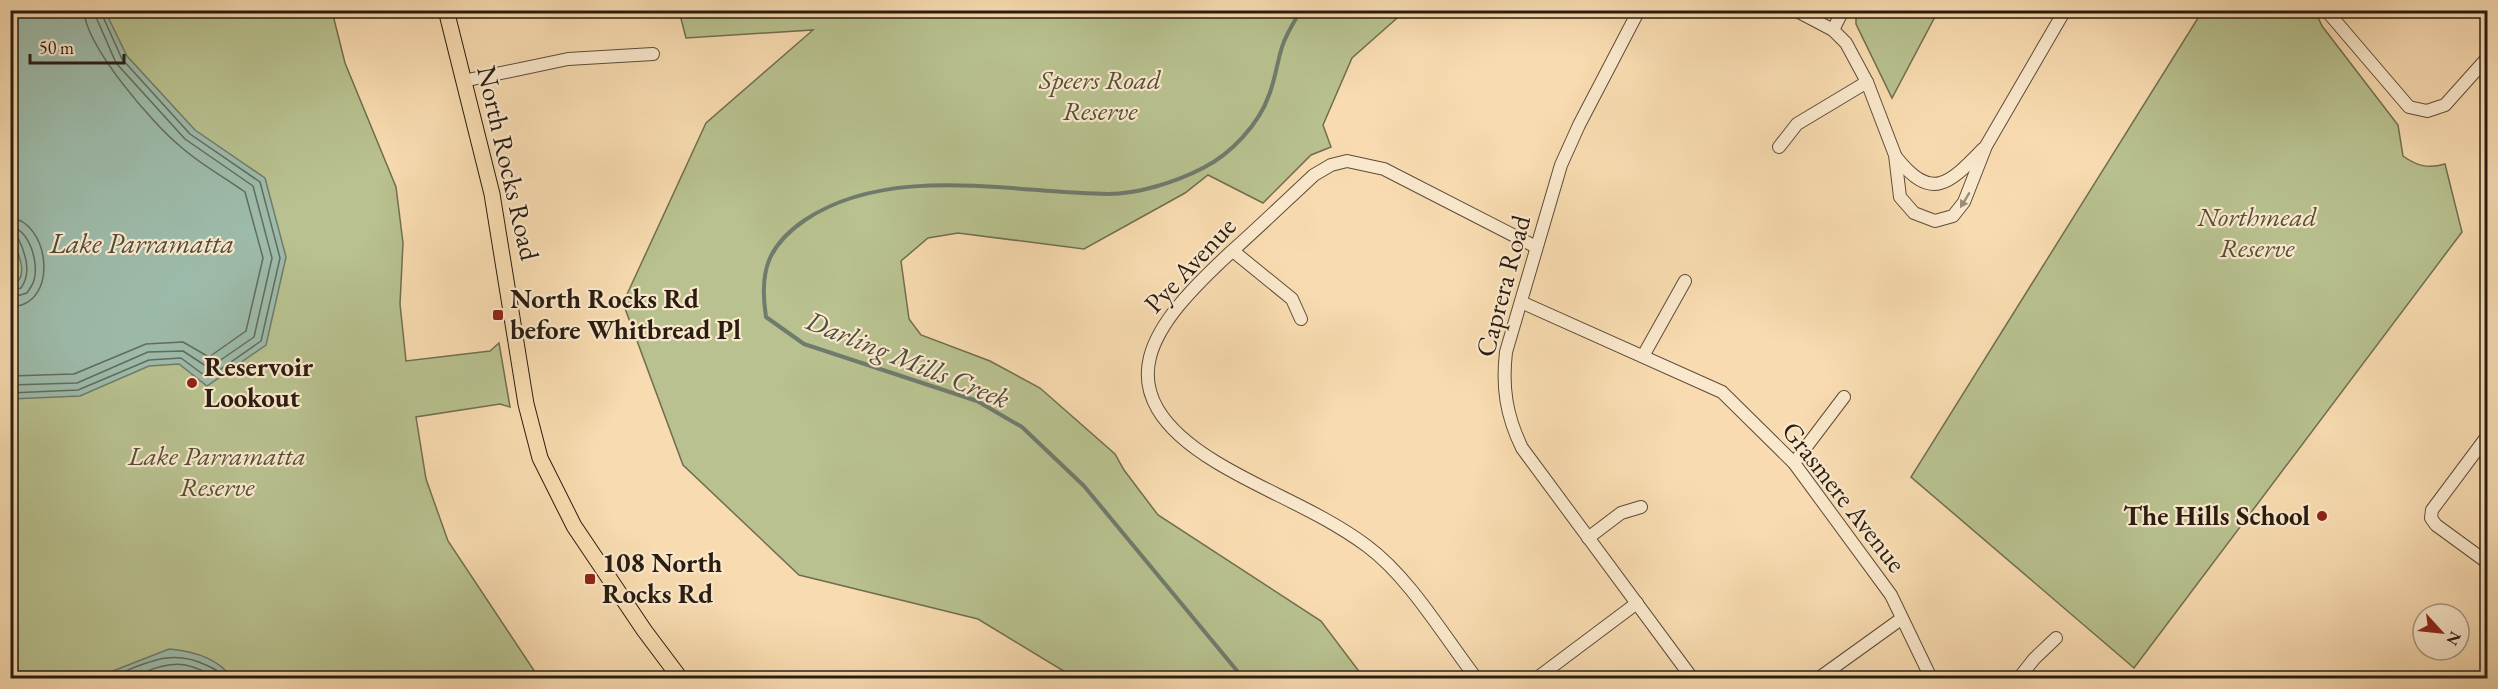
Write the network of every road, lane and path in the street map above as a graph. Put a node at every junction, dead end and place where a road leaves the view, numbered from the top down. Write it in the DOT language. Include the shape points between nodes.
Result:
graph roads {
  1 [pos="446,10"];
  2 [pos="1639,10"];
  3 [pos="1795,10"];
  4 [pos="1843,10"];
  5 [pos="2065,10"];
  6 [pos="2326,10"];
  7 [pos="1833,30"];
  8 [pos="653,54"];
  9 [pos="2487,57"];
  10 [pos="464,81"];
  11 [pos="1867,82"];
  12 [pos="1986,146"];
  13 [pos="1779,147"];
  14 [pos="1895,155"];
  15 [pos="1536,247"];
  16 [pos="1233,251"];
  17 [pos="1685,281"];
  18 [pos="1521,302"];
  19 [pos="1301,318"];
  20 [pos="1643,356"];
  21 [pos="1844,397"];
  22 [pos="2487,435"];
  23 [pos="1794,463"];
  24 [pos="1641,507"];
  25 [pos="1588,538"];
  26 [pos="2487,563"];
  27 [pos="1637,603"];
  28 [pos="1901,619"];
  29 [pos="2056,638"];
  30 [pos="680,678"];
  31 [pos="1476,678"];
  32 [pos="1537,678"];
  33 [pos="1692,678"];
  34 [pos="1819,678"];
  35 [pos="1931,678"];
  36 [pos="2019,678"];
  1 -- 10 [label="main road, North Rocks Road"];
  2 -- 15 [label="street, Caprera Road" via="1570,145"];
  3 -- 7 [label="street"];
  4 -- 7 [label="street"];
  5 -- 12 [label="street"];
  6 -- 9 [label="street" via="2400,99 2419,111 2437,110 2445,105"];
  7 -- 11 [label="street" via="1846,43"];
  8 -- 10 [label="street" via="568,59"];
  10 -- 30 [label="main road, North Rocks Road" via="492,194 526,405 540,458 574,526"];
  11 -- 13 [label="street" via="1797,124"];
  11 -- 14 [label="street"];
  12 -- 14 [label="street" via="1959,173 1940,184 1916,179"];
  12 -- 14 [label="street, one-way" via="1965,202 1945,220 1924,218 1906,206 1900,197"];
  15 -- 16 [label="street, Pye Avenue" via="1384,169 1347,161 1314,175"];
  15 -- 18 [label="street, Caprera Road"];
  16 -- 19 [label="street" via="1293,298"];
  16 -- 31 [label="street, Pye Avenue" via="1200,281 1164,323 1155,340 1148,375 1151,394 1160,412 1173,428 1213,460 1336,525 1377,555 1401,580"];
  17 -- 20 [label="street"];
  18 -- 20 [label="street, Grasmere Avenue"];
  18 -- 25 [label="street, Caprera Road" via="1503,377 1510,424 1522,448"];
  20 -- 23 [label="street, Grasmere Avenue" via="1722,392"];
  21 -- 23 [label="street"];
  22 -- 26 [label="street" via="2432,510 2431,518"];
  23 -- 28 [label="street, Grasmere Avenue" via="1891,595"];
  24 -- 25 [label="street" via="1622,513"];
  25 -- 27 [label="street, Caprera Road"];
  27 -- 32 [label="street"];
  27 -- 33 [label="street, Caprera Road"];
  28 -- 34 [label="street"];
  28 -- 35 [label="street, Grasmere Avenue"];
  29 -- 36 [label="street"];
}
